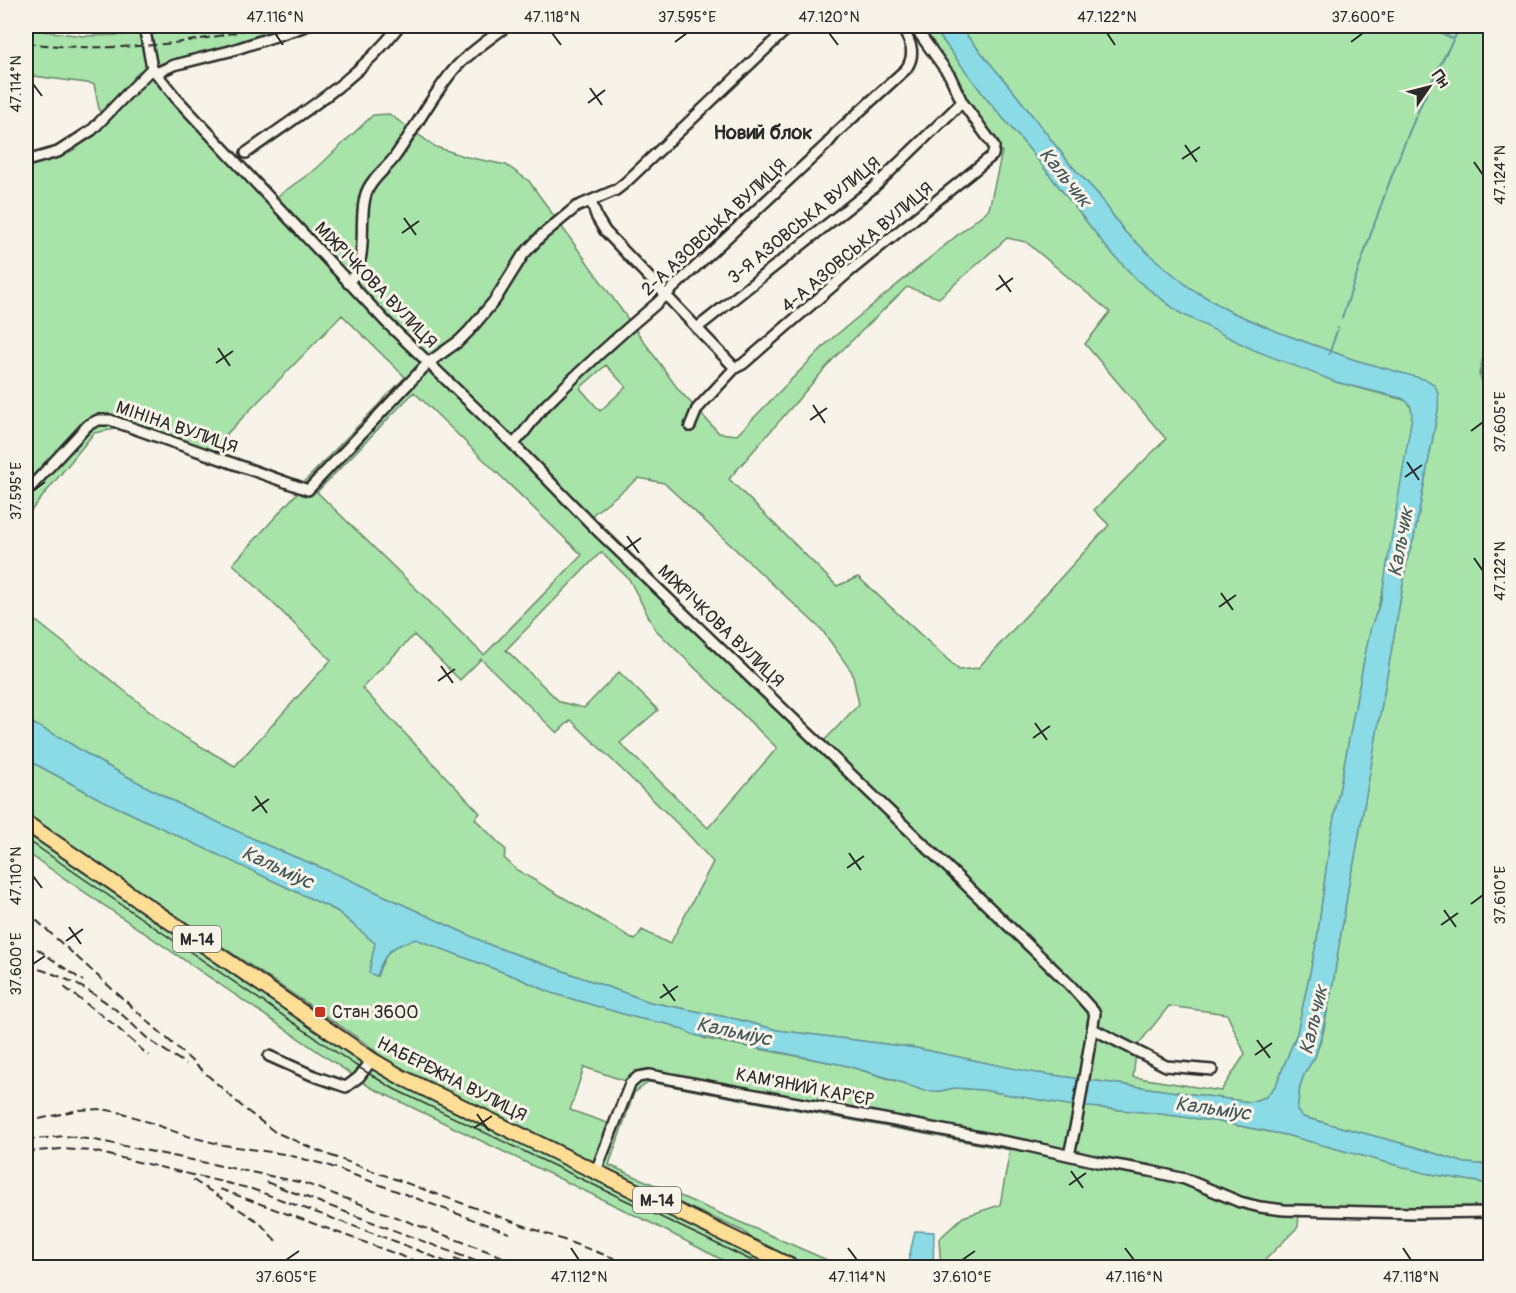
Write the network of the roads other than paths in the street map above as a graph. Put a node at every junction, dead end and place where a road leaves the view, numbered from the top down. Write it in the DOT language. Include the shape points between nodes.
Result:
graph roads {
  1 [pos="144,26"];
  2 [pos="306,26"];
  3 [pos="399,26"];
  4 [pos="507,26"];
  5 [pos="789,26"];
  6 [pos="901,26"];
  7 [pos="914,26"];
  8 [pos="154,70"];
  9 [pos="962,102"];
  10 [pos="246,153"];
  11 [pos="26,161"];
  12 [pos="591,201"];
  13 [pos="348,282"];
  14 [pos="666,294"];
  15 [pos="697,328"];
  16 [pos="428,363"];
  17 [pos="735,368"];
  18 [pos="690,426"];
  19 [pos="513,444"];
  20 [pos="26,492"];
  21 [pos="26,822"];
  22 [pos="1093,1029"];
  23 [pos="269,1056"];
  24 [pos="372,1060"];
  25 [pos="1212,1070"];
  26 [pos="1069,1155"];
  27 [pos="596,1171"];
  28 [pos="1491,1212"];
  29 [pos="794,1268"];
  1 -- 8 [label="street, МІЖРІЧКОВА ВУЛИЦЯ"];
  2 -- 8 [label="street"];
  3 -- 10 [label="street" via="341,86"];
  4 -- 13 [label="street" via="453,72 392,161 366,191 361,254"];
  5 -- 12 [label="street" via="625,183"];
  6 -- 14 [label="street, 2-А АЗОВСЬКА ВУЛИЦЯ" via="913,50 906,69"];
  7 -- 9 [label="street" via="950,76"];
  8 -- 11 [label="street" via="92,130 58,152"];
  8 -- 13 [label="street, МІЖРІЧКОВА ВУЛИЦЯ"];
  9 -- 15 [label="street, 3-Я АЗОВСЬКА ВУЛИЦЯ" via="873,188"];
  9 -- 17 [label="street, 4-А АЗОВСЬКА ВУЛИЦЯ" via="994,147 990,160"];
  12 -- 14 [label="street" via="600,224"];
  12 -- 16 [label="street" via="566,214 531,246 484,314 459,341"];
  13 -- 16 [label="street, МІЖРІЧКОВА ВУЛИЦЯ"];
  14 -- 15 [label="street"];
  14 -- 19 [label="street, 2-А АЗОВСЬКА ВУЛИЦЯ" via="545,405"];
  15 -- 17 [label="street"];
  16 -- 19 [label="street, МІЖРІЧКОВА ВУЛИЦЯ"];
  16 -- 20 [label="street, МІНІНА ВУЛИЦЯ" via="308,490 102,419 88,425"];
  17 -- 18 [label="street, 4-А АЗОВСЬКА ВУЛИЦЯ" via="697,409"];
  19 -- 22 [label="street, МІЖРІЧКОВА ВУЛИЦЯ" via="599,532 1071,985 1095,1013"];
  21 -- 24 [label="highway, НАБЕРЕЖНА ВУЛИЦЯ / М-14"];
  22 -- 25 [label="street" via="1166,1066"];
  22 -- 26 [label="street"];
  23 -- 24 [label="street" via="345,1087"];
  24 -- 27 [label="highway, НАБЕРЕЖНА ВУЛИЦЯ / М-14"];
  26 -- 27 [label="street, КАМ'ЯНИЙ КАР'ЄР" via="643,1075 630,1084"];
  26 -- 28 [label="street, КАМ'ЯНИЙ КАР'ЄР" via="1185,1179 1260,1207"];
  27 -- 29 [label="highway, НАБЕРЕЖНА ВУЛИЦЯ / М-14"];
}
